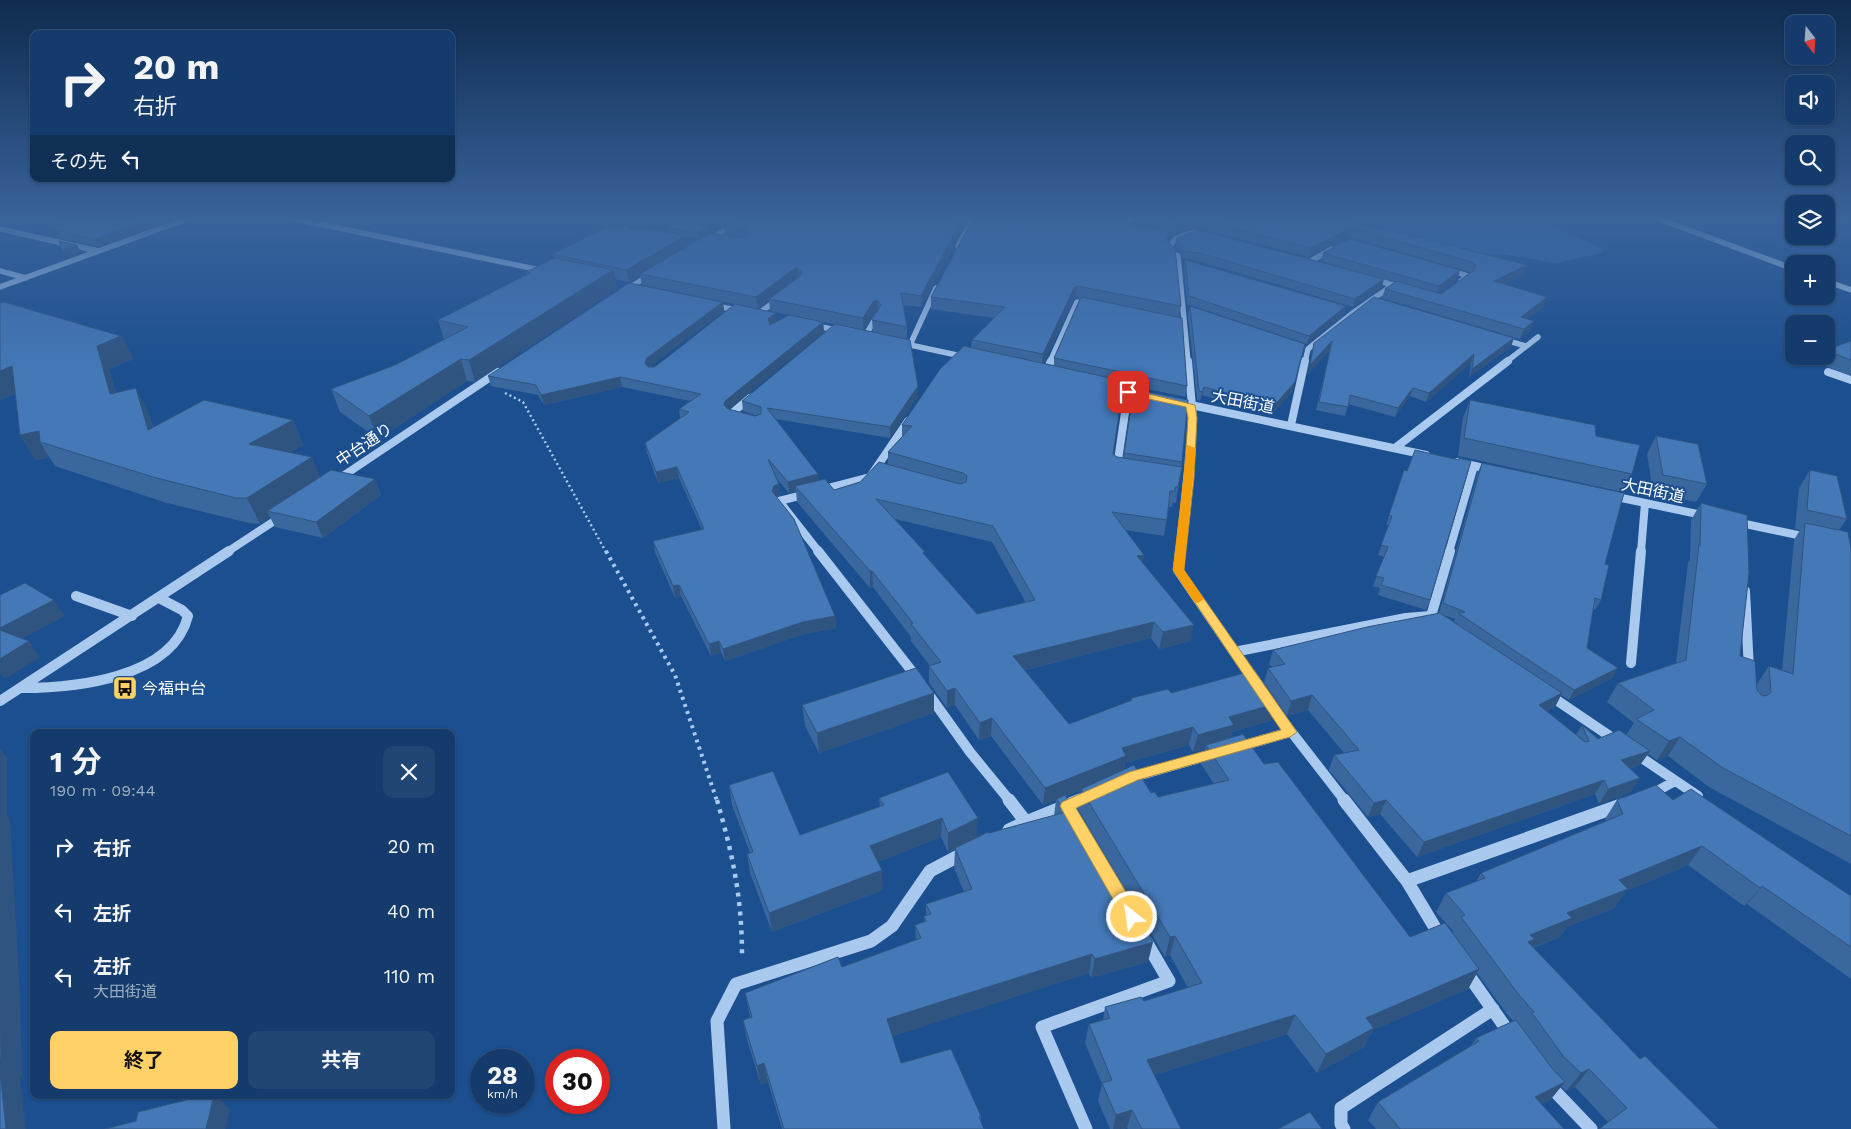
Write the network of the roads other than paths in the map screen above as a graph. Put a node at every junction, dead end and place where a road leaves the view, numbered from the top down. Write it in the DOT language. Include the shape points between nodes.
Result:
graph roads {
  1 [pos="48,270"];
  2 [pos="538,270"];
  3 [pos="658,270"];
  4 [pos="1181,270"];
  5 [pos="1446,270"];
  6 [pos="0,271"];
  7 [pos="549,272"];
  8 [pos="26,278"];
  9 [pos="1365,278"];
  10 [pos="941,279"];
  11 [pos="1835,284"];
  12 [pos="1393,285"];
  13 [pos="1453,287"];
  14 [pos="0,288"];
  15 [pos="628,288"];
  16 [pos="1402,288"];
  17 [pos="619,289"];
  18 [pos="637,290"];
  19 [pos="1851,290"];
  20 [pos="785,294"];
  21 [pos="1371,300"];
  22 [pos="1380,302"];
  23 [pos="706,304"];
  24 [pos="1095,305"];
  25 [pos="735,309"];
  26 [pos="1345,310"];
  27 [pos="1354,312"];
  28 [pos="758,314"];
  29 [pos="727,315"];
  30 [pos="877,316"];
  31 [pos="773,317"];
  32 [pos="806,324"];
  33 [pos="834,329"];
  34 [pos="857,334"];
  35 [pos="827,335"];
  36 [pos="874,337"];
  37 [pos="1538,337"];
  38 [pos="1498,338"];
  39 [pos="892,341"];
  40 [pos="910,345"];
  41 [pos="1299,346"];
  42 [pos="1526,346"];
  43 [pos="1308,349"];
  44 [pos="972,358"];
  45 [pos="507,366"];
  46 [pos="1037,370"];
  47 [pos="1046,372"];
  48 [pos="1828,372"];
  49 [pos="1055,374"];
  50 [pos="1851,380"];
  51 [pos="1101,385"];
  52 [pos="1128,392"];
  53 [pos="753,396"];
  54 [pos="1155,398"];
  55 [pos="1173,401"];
  56 [pos="1191,405"];
  57 [pos="914,412"];
  58 [pos="740,416"];
  59 [pos="1291,425"];
  60 [pos="1395,448"];
  61 [pos="1430,456"];
  62 [pos="1448,460"];
  63 [pos="1474,466"];
  64 [pos="1126,468"];
  65 [pos="1503,472"];
  66 [pos="326,487"];
  67 [pos="1607,494"];
  68 [pos="1645,503"];
  69 [pos="293,510"];
  70 [pos="1712,517"];
  71 [pos="1738,526"];
  72 [pos="1814,539"];
  73 [pos="1744,582"];
  74 [pos="76,596"];
  75 [pos="159,598"];
  76 [pos="132,616"];
  77 [pos="1431,616"];
  78 [pos="1448,627"];
  79 [pos="1234,652"];
  80 [pos="1631,663"];
  81 [pos="1749,679"];
  82 [pos="1537,687"];
  83 [pos="20,688"];
  84 [pos="0,701"];
  85 [pos="1290,732"];
  86 [pos="1675,780"];
  87 [pos="1118,784"];
  88 [pos="1101,791"];
  89 [pos="1708,803"];
  90 [pos="1026,822"];
  91 [pos="1002,834"];
  92 [pos="971,850"];
  93 [pos="1407,881"];
  94 [pos="1140,931"];
  95 [pos="1449,948"];
  96 [pos="1460,964"];
  97 [pos="1492,1009"];
  98 [pos="1515,1041"];
  99 [pos="1538,1072"];
  100 [pos="724,1129"];
  101 [pos="1086,1129"];
  102 [pos="1344,1129"];
  103 [pos="1591,1129"];
  1 -- 8 [label="street"];
  2 -- 7 [label="street"];
  3 -- 15 [label="street"];
  4 -- 56 [label="street" via="1187,309 1180,323"];
  5 -- 13 [label="street" via="1468,276"];
  6 -- 8 [label="street"];
  8 -- 14 [label="street"];
  9 -- 12 [label="street"];
  10 -- 40 [label="street"];
  11 -- 19 [label="street"];
  12 -- 16 [label="street"];
  12 -- 21 [label="street"];
  15 -- 17 [label="street"];
  15 -- 18 [label="street"];
  20 -- 28 [label="street"];
  21 -- 22 [label="street"];
  21 -- 27 [label="street"];
  23 -- 25 [label="street"];
  24 -- 47 [label="street" via="1077,302"];
  25 -- 28 [label="street"];
  25 -- 29 [label="street"];
  26 -- 27 [label="street"];
  27 -- 43 [label="street"];
  28 -- 31 [label="street"];
  30 -- 34 [label="street"];
  32 -- 33 [label="street"];
  33 -- 34 [label="street"];
  33 -- 35 [label="street"];
  34 -- 36 [label="street"];
  37 -- 42 [label="street"];
  38 -- 42 [label="street"];
  39 -- 40 [label="street"];
  40 -- 44 [label="street" via="950,359"];
  41 -- 43 [label="street"];
  42 -- 60 [label="street"];
  43 -- 59 [label="street"];
  45 -- 66 [label="street, 中台通り"];
  46 -- 47 [label="street"];
  47 -- 49 [label="street"];
  48 -- 50 [label="street"];
  51 -- 52 [label="street"];
  52 -- 54 [label="street"];
  52 -- 64 [label="street" via="1116,467"];
  53 -- 58 [label="street" via="731,414"];
  55 -- 56 [label="street, 大田街道"];
  56 -- 59 [label="street, 大田街道"];
  56 -- 79 [label="street" via="1193,418 1184,477 1178,570"];
  57 -- 90 [label="street" via="880,471 870,477 779,501"];
  59 -- 60 [label="street, 大田街道"];
  60 -- 61 [label="street, 大田街道"];
  62 -- 63 [label="street"];
  63 -- 65 [label="street"];
  63 -- 77 [label="street"];
  67 -- 68 [label="street, 大田街道"];
  68 -- 70 [label="street, 大田街道"];
  68 -- 80 [label="street"];
  69 -- 75 [label="street"];
  71 -- 72 [label="street"];
  73 -- 81 [label="street"];
  74 -- 76 [label="street"];
  75 -- 76 [label="street"];
  75 -- 83 [label="street" via="188,616 188,626 170,648 147,662 102,680 59,688"];
  76 -- 83 [label="street"];
  77 -- 78 [label="street"];
  77 -- 79 [label="street" via="1406,618"];
  79 -- 85 [label="street"];
  82 -- 86 [label="street"];
  83 -- 84 [label="street"];
  85 -- 87 [label="street" via="1134,776"];
  85 -- 93 [label="street"];
  86 -- 89 [label="street"];
  86 -- 93 [label="street" via="1654,794"];
  88 -- 90 [label="street" via="1070,810"];
  90 -- 91 [label="street"];
  92 -- 100 [label="street" via="930,871 892,926 871,940 736,984 717,1021"];
  93 -- 95 [label="street"];
  94 -- 101 [label="street" via="1169,981 1042,1027"];
  96 -- 97 [label="street"];
  97 -- 98 [label="street"];
  97 -- 102 [label="street" via="1341,1108"];
  99 -- 103 [label="street"];
}
